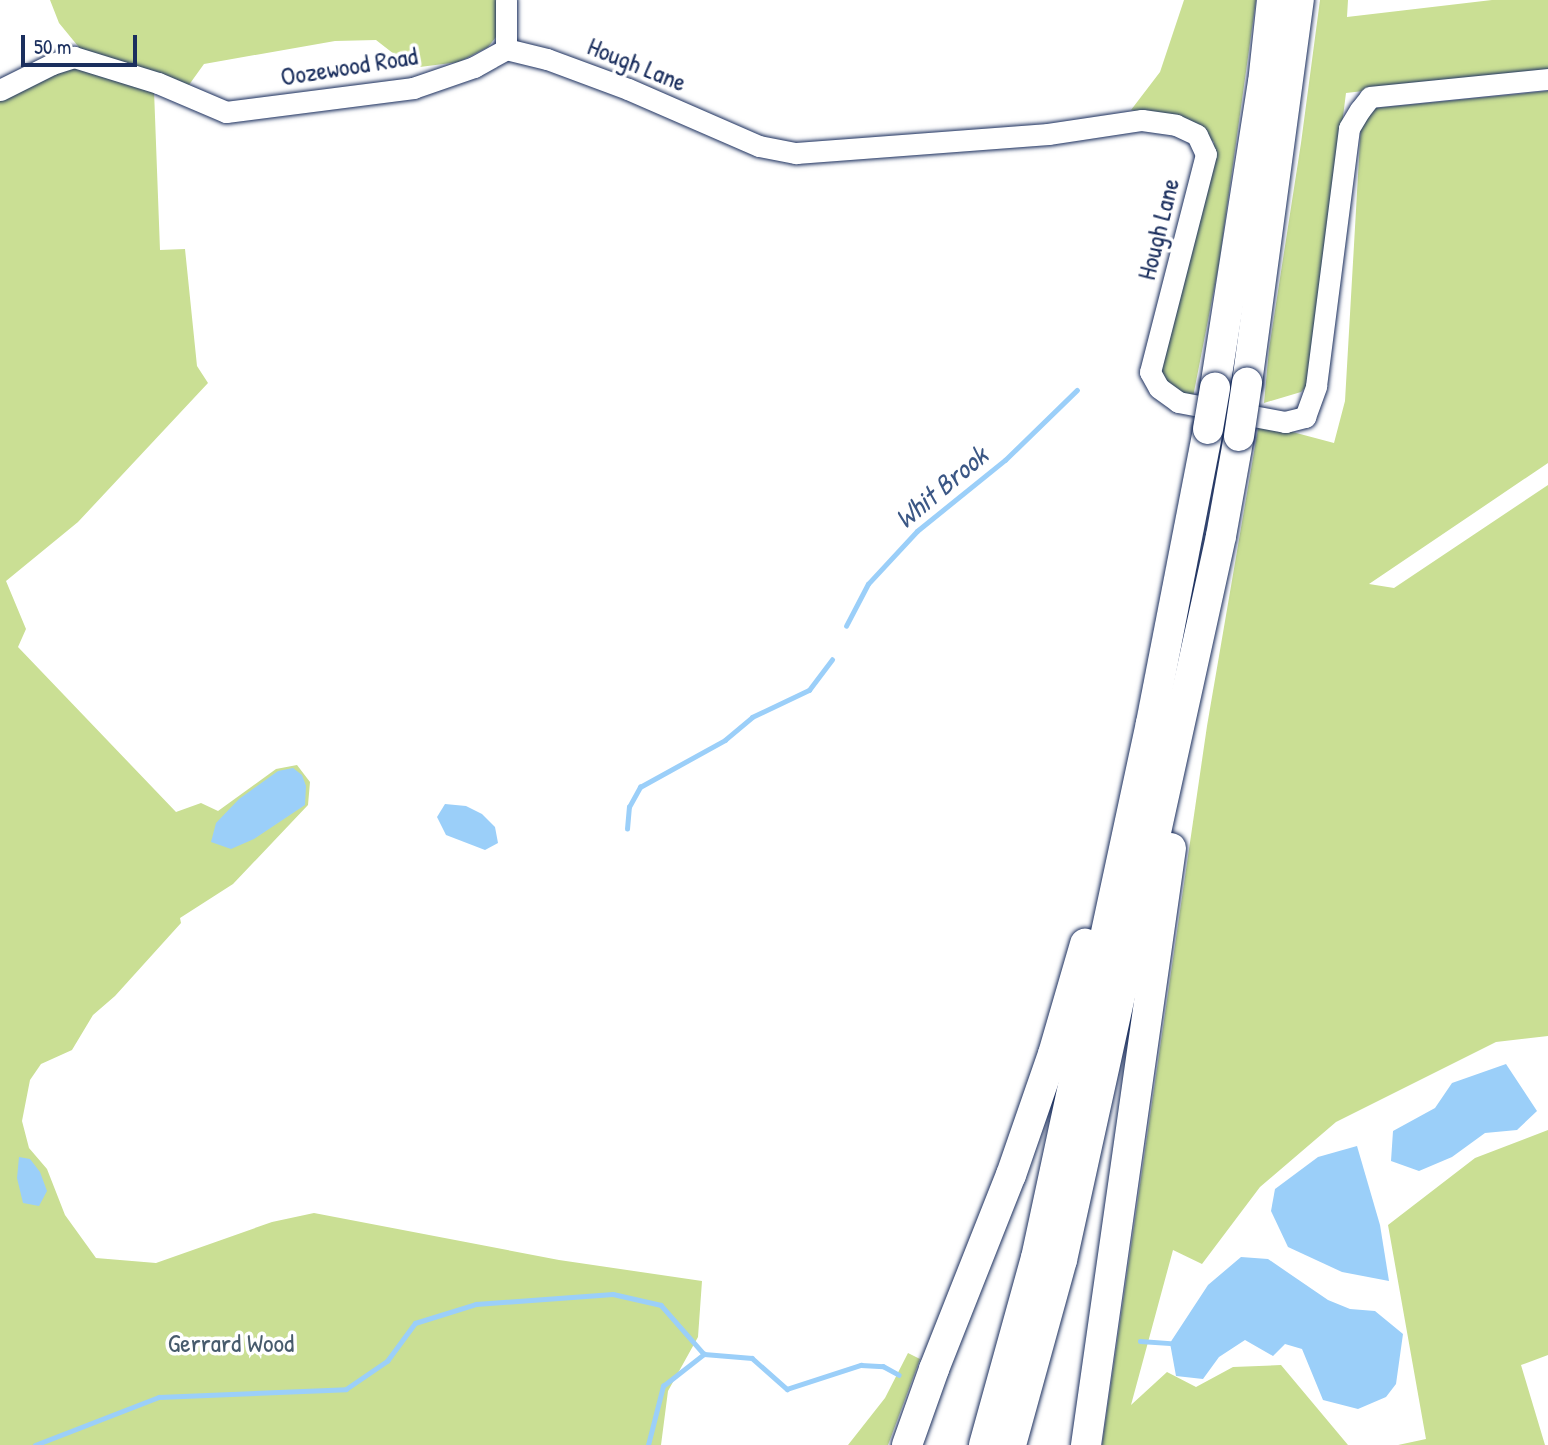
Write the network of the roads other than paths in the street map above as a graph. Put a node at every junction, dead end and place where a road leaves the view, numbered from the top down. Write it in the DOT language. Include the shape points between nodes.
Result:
graph roads {
  1 [pos="506,0"];
  2 [pos="1272,0"];
  3 [pos="1299,0"];
  4 [pos="506,49"];
  5 [pos="1548,79"];
  6 [pos="0,90"];
  7 [pos="1221,536"];
  8 [pos="1178,594"];
  9 [pos="908,1445"];
  10 [pos="984,1445"];
  11 [pos="1011,1445"];
  12 [pos="1086,1445"];
  1 -- 4 [label="street"];
  2 -- 8 [label="highway, bridge" via="1264,83 1216,388"];
  3 -- 7 [label="highway, bridge" via="1247,383"];
  4 -- 5 [label="street, Hough Lane" via="628,89 759,146 796,153 1048,134 1142,120 1176,125 1197,135 1206,154 1150,372 1159,388 1178,402 1286,422 1305,417 1316,386 1349,128 1360,110 1370,97"];
  4 -- 6 [label="street, Oozewood Road" via="474,67 413,88 226,112 158,83 74,57"];
  7 -- 11 [label="highway" via="1062,1260"];
  7 -- 12 [label="highway" via="1157,941"];
  8 -- 9 [label="highway" via="1053,1054"];
  8 -- 10 [label="highway" via="1036,1258"];
}
